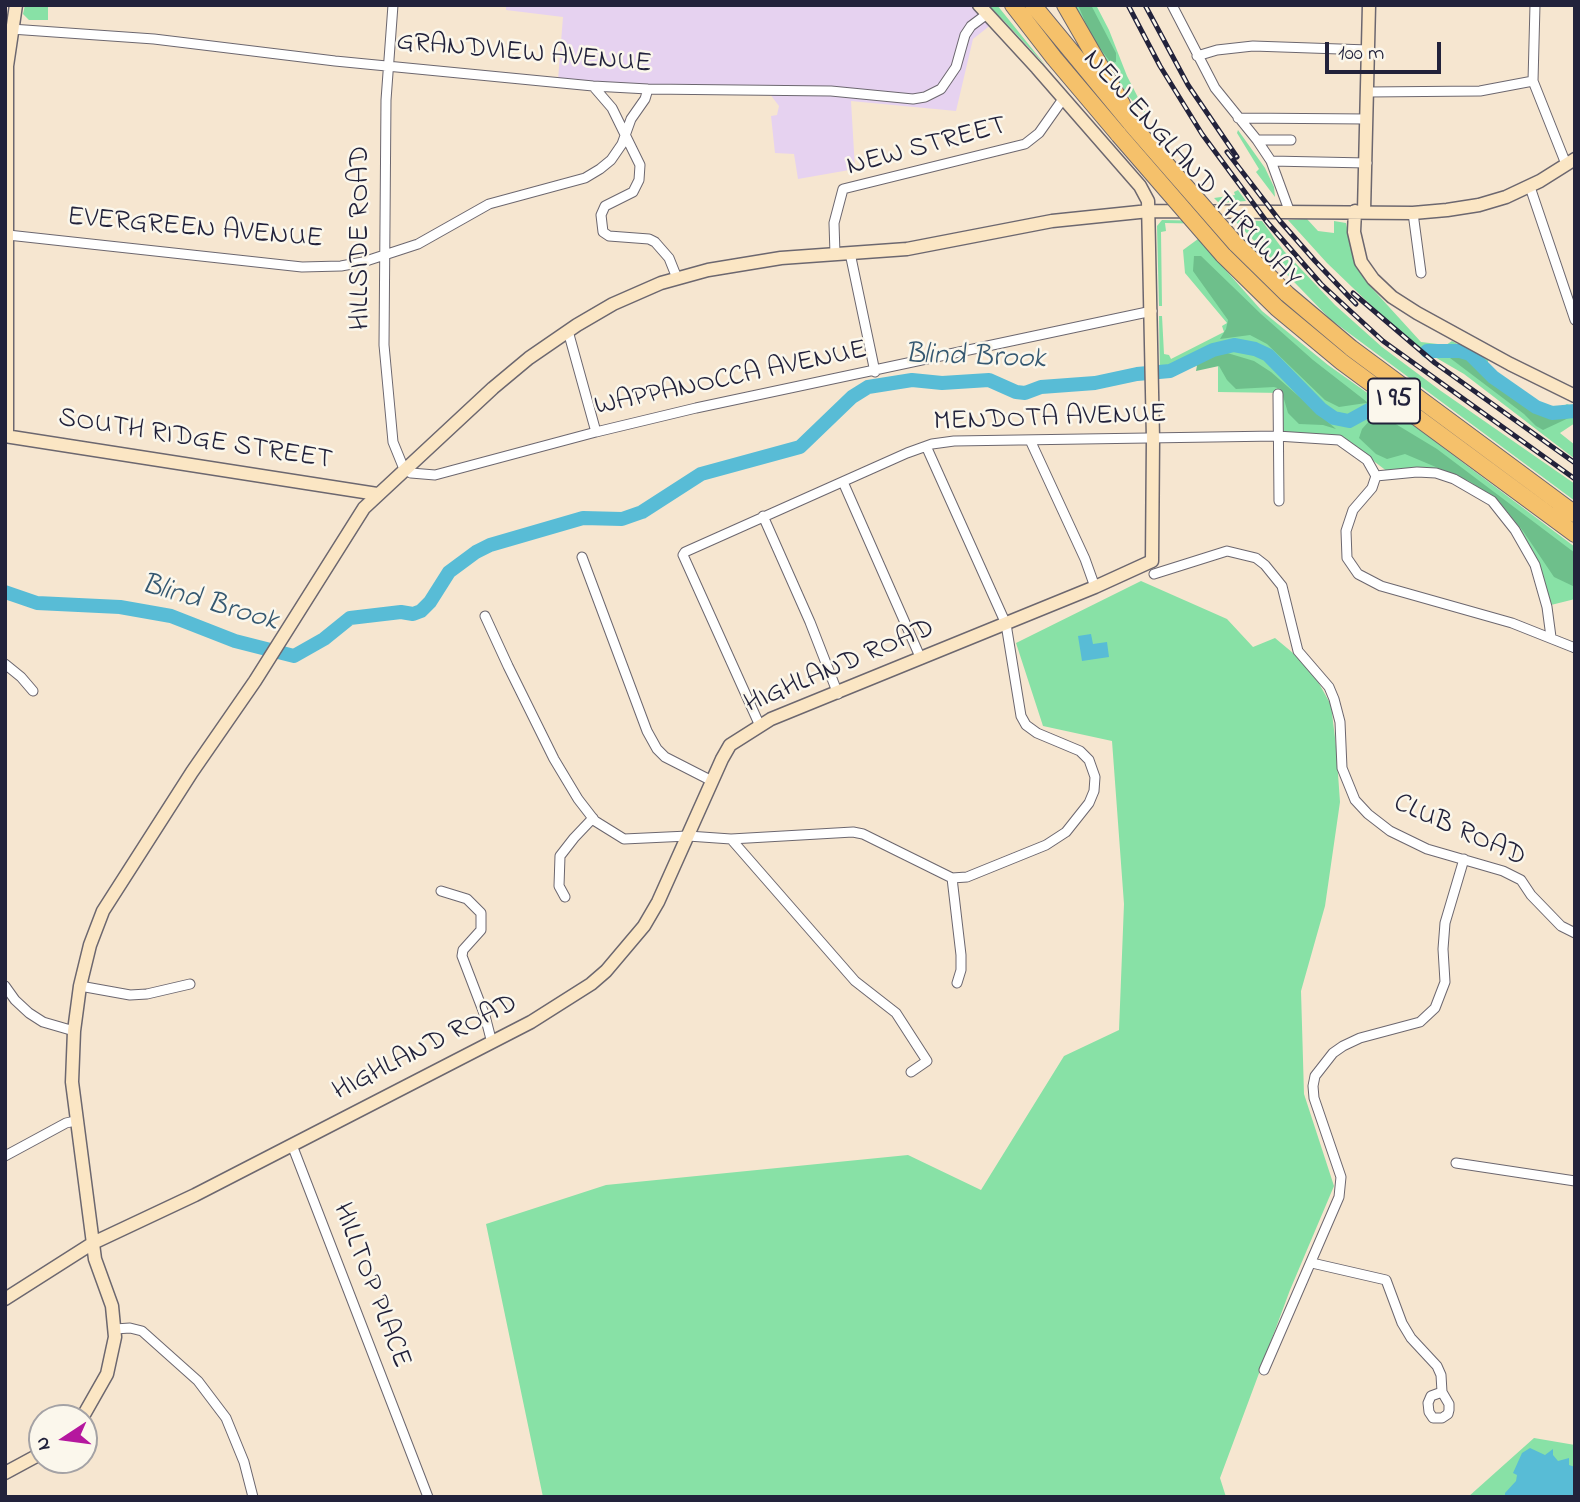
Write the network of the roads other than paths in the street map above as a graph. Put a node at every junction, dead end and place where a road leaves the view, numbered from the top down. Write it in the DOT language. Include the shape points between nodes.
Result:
graph roads {
  1 [pos="16,5"];
  2 [pos="393,5"];
  3 [pos="1013,5"];
  4 [pos="1033,5"];
  5 [pos="1065,5"];
  6 [pos="1172,5"];
  7 [pos="1369,5"];
  8 [pos="1535,5"];
  9 [pos="983,10"];
  10 [pos="11,29"];
  11 [pos="1368,50"];
  12 [pos="1197,56"];
  13 [pos="388,66"];
  14 [pos="1533,81"];
  15 [pos="593,86"];
  16 [pos="648,89"];
  17 [pos="1368,92"];
  18 [pos="1063,99"];
  19 [pos="1238,118"];
  20 [pos="1367,119"];
  21 [pos="1126,130"];
  22 [pos="626,134"];
  23 [pos="1257,139"];
  24 [pos="1291,140"];
  25 [pos="1271,160"];
  26 [pos="1571,161"];
  27 [pos="1367,163"];
  28 [pos="1530,187"];
  29 [pos="1289,210"];
  30 [pos="1149,211"];
  31 [pos="1360,211"];
  32 [pos="1413,213"];
  33 [pos="8,235"];
  34 [pos="1229,249"];
  35 [pos="850,253"];
  36 [pos="835,254"];
  37 [pos="385,256"];
  38 [pos="1421,273"];
  39 [pos="677,278"];
  40 [pos="1152,311"];
  41 [pos="1575,320"];
  42 [pos="568,331"];
  43 [pos="875,372"];
  44 [pos="1278,394"];
  45 [pos="1575,396"];
  46 [pos="596,432"];
  47 [pos="6,436"];
  48 [pos="1277,436"];
  49 [pos="1153,439"];
  50 [pos="1030,440"];
  51 [pos="926,446"];
  52 [pos="404,469"];
  53 [pos="1376,476"];
  54 [pos="843,482"];
  55 [pos="377,494"];
  56 [pos="1279,501"];
  57 [pos="1575,514"];
  58 [pos="763,516"];
  59 [pos="1575,534"];
  60 [pos="582,556"];
  61 [pos="1154,573"];
  62 [pos="1095,587"];
  63 [pos="485,615"];
  64 [pos="1006,624"];
  65 [pos="1551,636"];
  66 [pos="1575,648"];
  67 [pos="922,659"];
  68 [pos="5,664"];
  69 [pos="33,691"];
  70 [pos="838,694"];
  71 [pos="760,726"];
  72 [pos="712,781"];
  73 [pos="593,818"];
  74 [pos="688,835"];
  75 [pos="731,839"];
  76 [pos="1464,859"];
  77 [pos="952,878"];
  78 [pos="441,891"];
  79 [pos="565,897"];
  80 [pos="1575,933"];
  81 [pos="957,983"];
  82 [pos="190,984"];
  83 [pos="5,986"];
  84 [pos="80,986"];
  85 [pos="74,1031"];
  86 [pos="492,1043"];
  87 [pos="911,1072"];
  88 [pos="75,1121"];
  89 [pos="292,1145"];
  90 [pos="5,1156"];
  91 [pos="1456,1163"];
  92 [pos="1575,1181"];
  93 [pos="93,1243"];
  94 [pos="1312,1263"];
  95 [pos="5,1299"];
  96 [pos="116,1329"];
  97 [pos="1264,1370"];
  98 [pos="1442,1392"];
  99 [pos="90,1404"];
  100 [pos="28,1461"];
  101 [pos="5,1473"];
  102 [pos="253,1497"];
  103 [pos="428,1497"];
  1 -- 10 [label="street"];
  2 -- 13 [label="street, HILLSIDE ROAD"];
  3 -- 21 [label="highway, NEW ENGLAND THRUWAY / I 95" via="1054,58"];
  4 -- 21 [label="highway, NEW ENGLAND THRUWAY / I 95"];
  5 -- 21 [label="highway" via="1110,81"];
  6 -- 12 [label="street"];
  7 -- 11 [label="street"];
  8 -- 14 [label="street"];
  9 -- 16 [label="street, GRANDVIEW AVENUE" via="965,35 956,67 941,89 925,97"];
  9 -- 18 [label="street"];
  10 -- 13 [label="street, GRANDVIEW AVENUE" via="154,39"];
  10 -- 33 [label="street"];
  11 -- 12 [label="street" via="1253,46"];
  11 -- 17 [label="street"];
  12 -- 19 [label="street"];
  13 -- 15 [label="street, GRANDVIEW AVENUE"];
  13 -- 37 [label="street, HILLSIDE ROAD"];
  14 -- 17 [label="street" via="1480,91"];
  14 -- 26 [label="street"];
  15 -- 16 [label="street, GRANDVIEW AVENUE"];
  15 -- 22 [label="street"];
  16 -- 22 [label="street, EVERGREEN AVENUE"];
  17 -- 20 [label="street"];
  18 -- 30 [label="street" via="1140,187"];
  18 -- 36 [label="street, NEW STREET" via="1039,134 1025,144 844,189 834,223"];
  19 -- 20 [label="street"];
  19 -- 23 [label="street"];
  20 -- 27 [label="street"];
  21 -- 34 [label="highway, NEW ENGLAND THRUWAY / I 95, bridge"];
  22 -- 37 [label="street, EVERGREEN AVENUE" via="611,160 585,178 489,204 432,237"];
  22 -- 39 [label="street" via="640,165 639,180 633,192 605,206 603,232 655,242 669,258"];
  23 -- 24 [label="street"];
  23 -- 25 [label="street"];
  25 -- 27 [label="street"];
  25 -- 29 [label="street"];
  26 -- 28 [label="street"];
  27 -- 31 [label="street"];
  28 -- 32 [label="street" via="1479,205"];
  28 -- 41 [label="street"];
  29 -- 30 [label="street"];
  29 -- 31 [label="street"];
  30 -- 35 [label="street" via="1052,221 907,249"];
  30 -- 40 [label="street, HIGHLAND ROAD"];
  31 -- 32 [label="street"];
  31 -- 45 [label="street" via="1354,233 1361,262 1392,297 1510,365"];
  32 -- 38 [label="street"];
  33 -- 37 [label="street, EVERGREEN AVENUE" via="302,267 341,266"];
  33 -- 47 [label="street"];
  34 -- 57 [label="highway, NEW ENGLAND THRUWAY / I 95" via="1351,348"];
  34 -- 59 [label="highway, NEW ENGLAND THRUWAY / I 95" via="1277,308 1342,362"];
  35 -- 36 [label="street"];
  35 -- 43 [label="street"];
  36 -- 39 [label="street" via="780,257"];
  37 -- 52 [label="street, HILLSIDE ROAD" via="386,380 393,442"];
  39 -- 42 [label="street" via="613,304"];
  40 -- 43 [label="street, WAPPANOCCA AVENUE"];
  40 -- 49 [label="street, HIGHLAND ROAD"];
  42 -- 46 [label="street"];
  42 -- 52 [label="street" via="493,388"];
  43 -- 46 [label="street, WAPPANOCCA AVENUE"];
  44 -- 48 [label="street"];
  46 -- 52 [label="street, WAPPANOCCA AVENUE" via="435,475"];
  47 -- 55 [label="street, SOUTH RIDGE STREET"];
  48 -- 49 [label="street, MENDOTA AVENUE"];
  48 -- 53 [label="street, MENDOTA AVENUE" via="1339,440 1367,460"];
  48 -- 56 [label="street"];
  49 -- 50 [label="street, MENDOTA AVENUE"];
  49 -- 62 [label="street, HIGHLAND ROAD" via="1152,561"];
  50 -- 51 [label="street, MENDOTA AVENUE"];
  50 -- 62 [label="street"];
  51 -- 54 [label="street, MENDOTA AVENUE"];
  51 -- 64 [label="street"];
  52 -- 55 [label="street"];
  53 -- 65 [label="street" via="1436,473 1466,485 1498,506 1535,565"];
  53 -- 65 [label="street" via="1353,510 1346,531 1347,558 1358,574 1381,586"];
  54 -- 58 [label="street, MENDOTA AVENUE"];
  54 -- 67 [label="street"];
  55 -- 84 [label="street" via="355,521 103,911"];
  58 -- 70 [label="street"];
  58 -- 71 [label="street, MENDOTA AVENUE" via="687,549 684,557"];
  60 -- 72 [label="street" via="647,732 665,757"];
  61 -- 76 [label="street, CLUB ROAD" via="1227,551 1265,565 1282,586 1298,652 1334,699 1342,768 1355,800 1390,831 1427,849"];
  62 -- 64 [label="street, HIGHLAND ROAD"];
  63 -- 73 [label="street" via="554,759"];
  64 -- 67 [label="street, HIGHLAND ROAD"];
  64 -- 77 [label="street" via="1021,716 1037,733 1080,751 1093,768 1094,791 1077,820 1046,845 967,877"];
  65 -- 66 [label="street"];
  67 -- 70 [label="street, HIGHLAND ROAD"];
  68 -- 69 [label="street"];
  70 -- 71 [label="street, HIGHLAND ROAD"];
  71 -- 72 [label="street, HIGHLAND ROAD" via="730,746"];
  72 -- 74 [label="street, HIGHLAND ROAD"];
  73 -- 74 [label="street" via="624,839"];
  73 -- 79 [label="street" via="561,856 559,886"];
  74 -- 75 [label="street"];
  74 -- 86 [label="street, HIGHLAND ROAD" via="644,926 607,971"];
  75 -- 77 [label="street" via="853,832"];
  75 -- 87 [label="street" via="855,981 896,1013 927,1060"];
  76 -- 80 [label="street, CLUB ROAD" via="1521,880 1561,926"];
  76 -- 94 [label="street" via="1446,923 1445,982 1435,1008 1420,1021 1343,1046 1315,1076 1314,1098 1341,1183"];
  77 -- 81 [label="street" via="961,955"];
  78 -- 86 [label="street" via="467,899 481,913 481,930 463,956"];
  82 -- 84 [label="street" via="130,995"];
  83 -- 85 [label="street" via="29,1013"];
  84 -- 85 [label="street"];
  85 -- 88 [label="street"];
  86 -- 89 [label="street, HIGHLAND ROAD"];
  88 -- 90 [label="street"];
  88 -- 93 [label="street"];
  89 -- 93 [label="street, HIGHLAND ROAD"];
  89 -- 103 [label="street, HILLTOP PLACE"];
  91 -- 92 [label="street"];
  93 -- 95 [label="street, HIGHLAND ROAD"];
  93 -- 96 [label="street"];
  94 -- 97 [label="street"];
  94 -- 98 [label="street" via="1385,1280 1411,1338 1437,1366"];
  96 -- 99 [label="street" via="107,1374"];
  96 -- 102 [label="street" via="142,1331 198,1381 226,1418"];
  100 -- 101 [label="street"];
}
